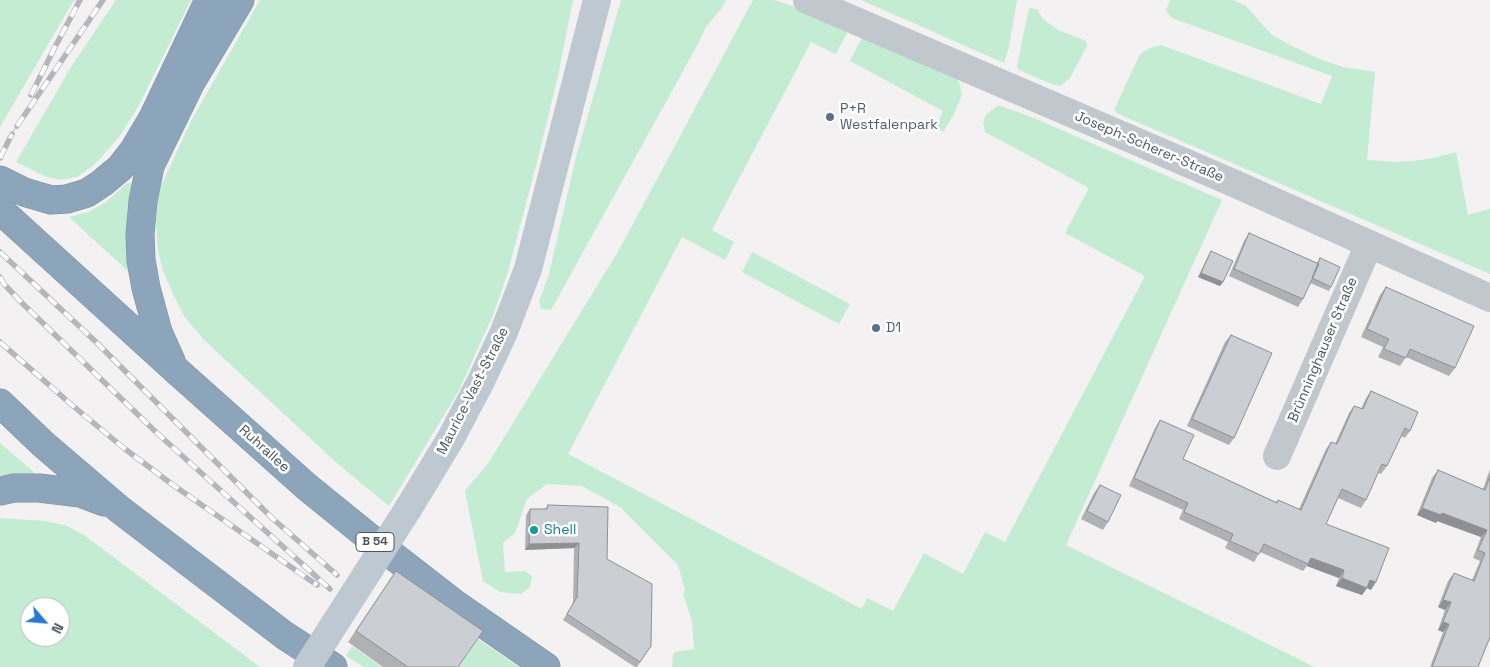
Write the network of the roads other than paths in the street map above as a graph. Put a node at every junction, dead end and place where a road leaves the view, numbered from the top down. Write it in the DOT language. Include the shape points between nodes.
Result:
graph roads {
  1 [pos="209,0"];
  2 [pos="240,0"];
  3 [pos="597,0"];
  4 [pos="807,0"];
  5 [pos="0,180"];
  6 [pos="0,210"];
  7 [pos="1369,244"];
  8 [pos="1490,298"];
  9 [pos="176,371"];
  10 [pos="0,403"];
  11 [pos="1277,456"];
  12 [pos="0,490"];
  13 [pos="119,509"];
  14 [pos="307,667"];
  15 [pos="333,667"];
  16 [pos="546,667"];
  1 -- 5 [label="highway" via="134,150 102,184 87,193 51,200"];
  2 -- 9 [label="highway" via="191,82 150,166 143,201 140,234 146,288 158,332"];
  3 -- 14 [label="main road, Maurice-Vast-Straße, bridge" via="528,269 504,332 450,438"];
  4 -- 7 [label="street, Joseph-Scherer-Straße"];
  6 -- 9 [label="highway, Ruhrallee / B 54"];
  7 -- 8 [label="street, Joseph-Scherer-Straße"];
  7 -- 11 [label="street, Brünninghauser Straße"];
  9 -- 16 [label="highway, Ruhrallee / B 54" via="365,534 455,604"];
  10 -- 13 [label="highway"];
  12 -- 13 [label="highway" via="64,490"];
  13 -- 15 [label="highway" via="284,635"];
}
